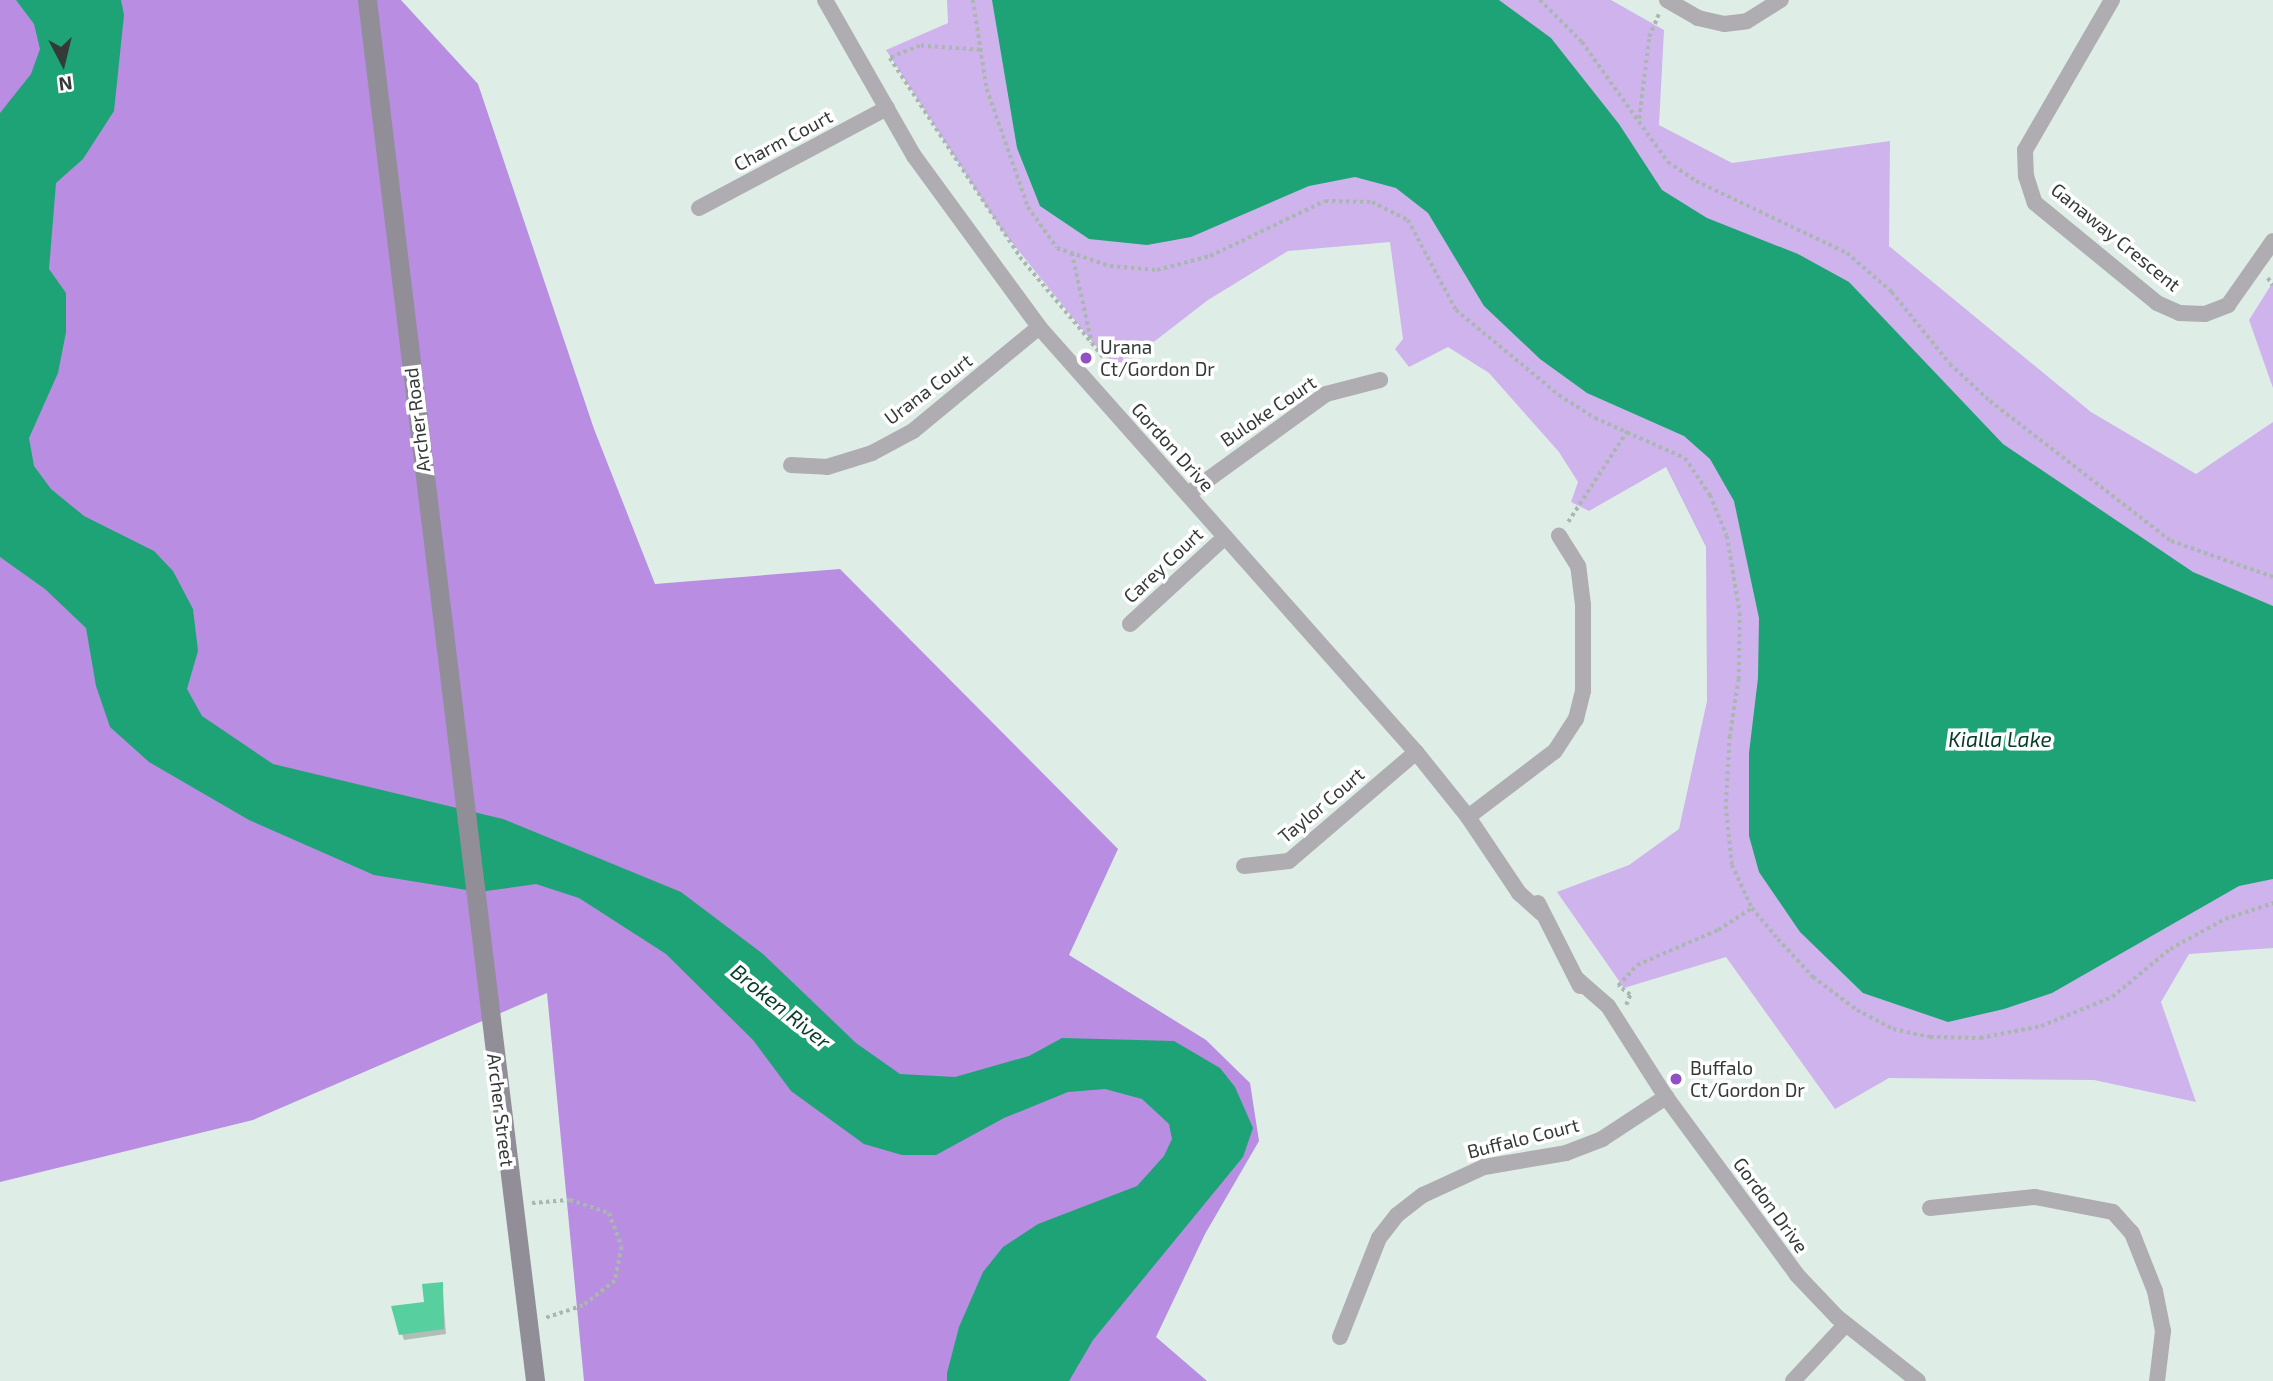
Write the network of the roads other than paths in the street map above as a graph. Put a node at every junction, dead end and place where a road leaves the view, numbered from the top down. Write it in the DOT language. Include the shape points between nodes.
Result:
graph roads {
  1 [pos="367,0"];
  2 [pos="825,0"];
  3 [pos="1667,0"];
  4 [pos="1781,0"];
  5 [pos="2112,0"];
  6 [pos="887,108"];
  7 [pos="699,208"];
  8 [pos="2273,240"];
  9 [pos="1039,327"];
  10 [pos="1380,380"];
  11 [pos="791,465"];
  12 [pos="1188,494"];
  13 [pos="1559,535"];
  14 [pos="1225,537"];
  15 [pos="1130,624"];
  16 [pos="1416,752"];
  17 [pos="1468,817"];
  18 [pos="468,840"];
  19 [pos="1244,866"];
  20 [pos="1667,1097"];
  21 [pos="1930,1208"];
  22 [pos="1845,1325"];
  23 [pos="1340,1337"];
  24 [pos="535,1381"];
  25 [pos="1793,1381"];
  26 [pos="1918,1381"];
  27 [pos="2157,1381"];
  1 -- 18 [label="main road, Archer Road"];
  2 -- 6 [label="street, Gordon Drive"];
  3 -- 4 [label="street" via="1698,18 1724,23 1747,21"];
  5 -- 8 [label="street, Ganaway Crescent" via="2025,150 2026,176 2035,202 2157,303 2179,313 2204,314 2228,305"];
  6 -- 7 [label="street, Charm Court"];
  6 -- 9 [label="street, Gordon Drive" via="947,204"];
  9 -- 11 [label="street, Urana Court" via="913,431 872,453 827,467"];
  9 -- 12 [label="street, Gordon Drive"];
  10 -- 12 [label="street, Buloke Court" via="1326,394"];
  12 -- 14 [label="street, Gordon Drive"];
  13 -- 17 [label="street" via="1578,566 1583,605 1583,691 1576,719 1555,751"];
  14 -- 15 [label="street, Carey Court"];
  14 -- 16 [label="street, Gordon Drive"];
  16 -- 17 [label="street, Gordon Drive"];
  16 -- 19 [label="street, Taylor Court" via="1289,861"];
  17 -- 20 [label="street, Gordon Drive" via="1519,893 1541,913 1584,996 1619,1028"];
  18 -- 24 [label="main road, Archer Street"];
  20 -- 22 [label="street, Gordon Drive" via="1797,1275"];
  20 -- 23 [label="street, Buffalo Court" via="1602,1139 1566,1153 1484,1167 1423,1195 1379,1238"];
  21 -- 27 [label="street" via="2035,1197 2113,1212 2132,1233 2155,1291 2163,1331"];
  22 -- 25 [label="street"];
  22 -- 26 [label="street, Gordon Drive"];
}
